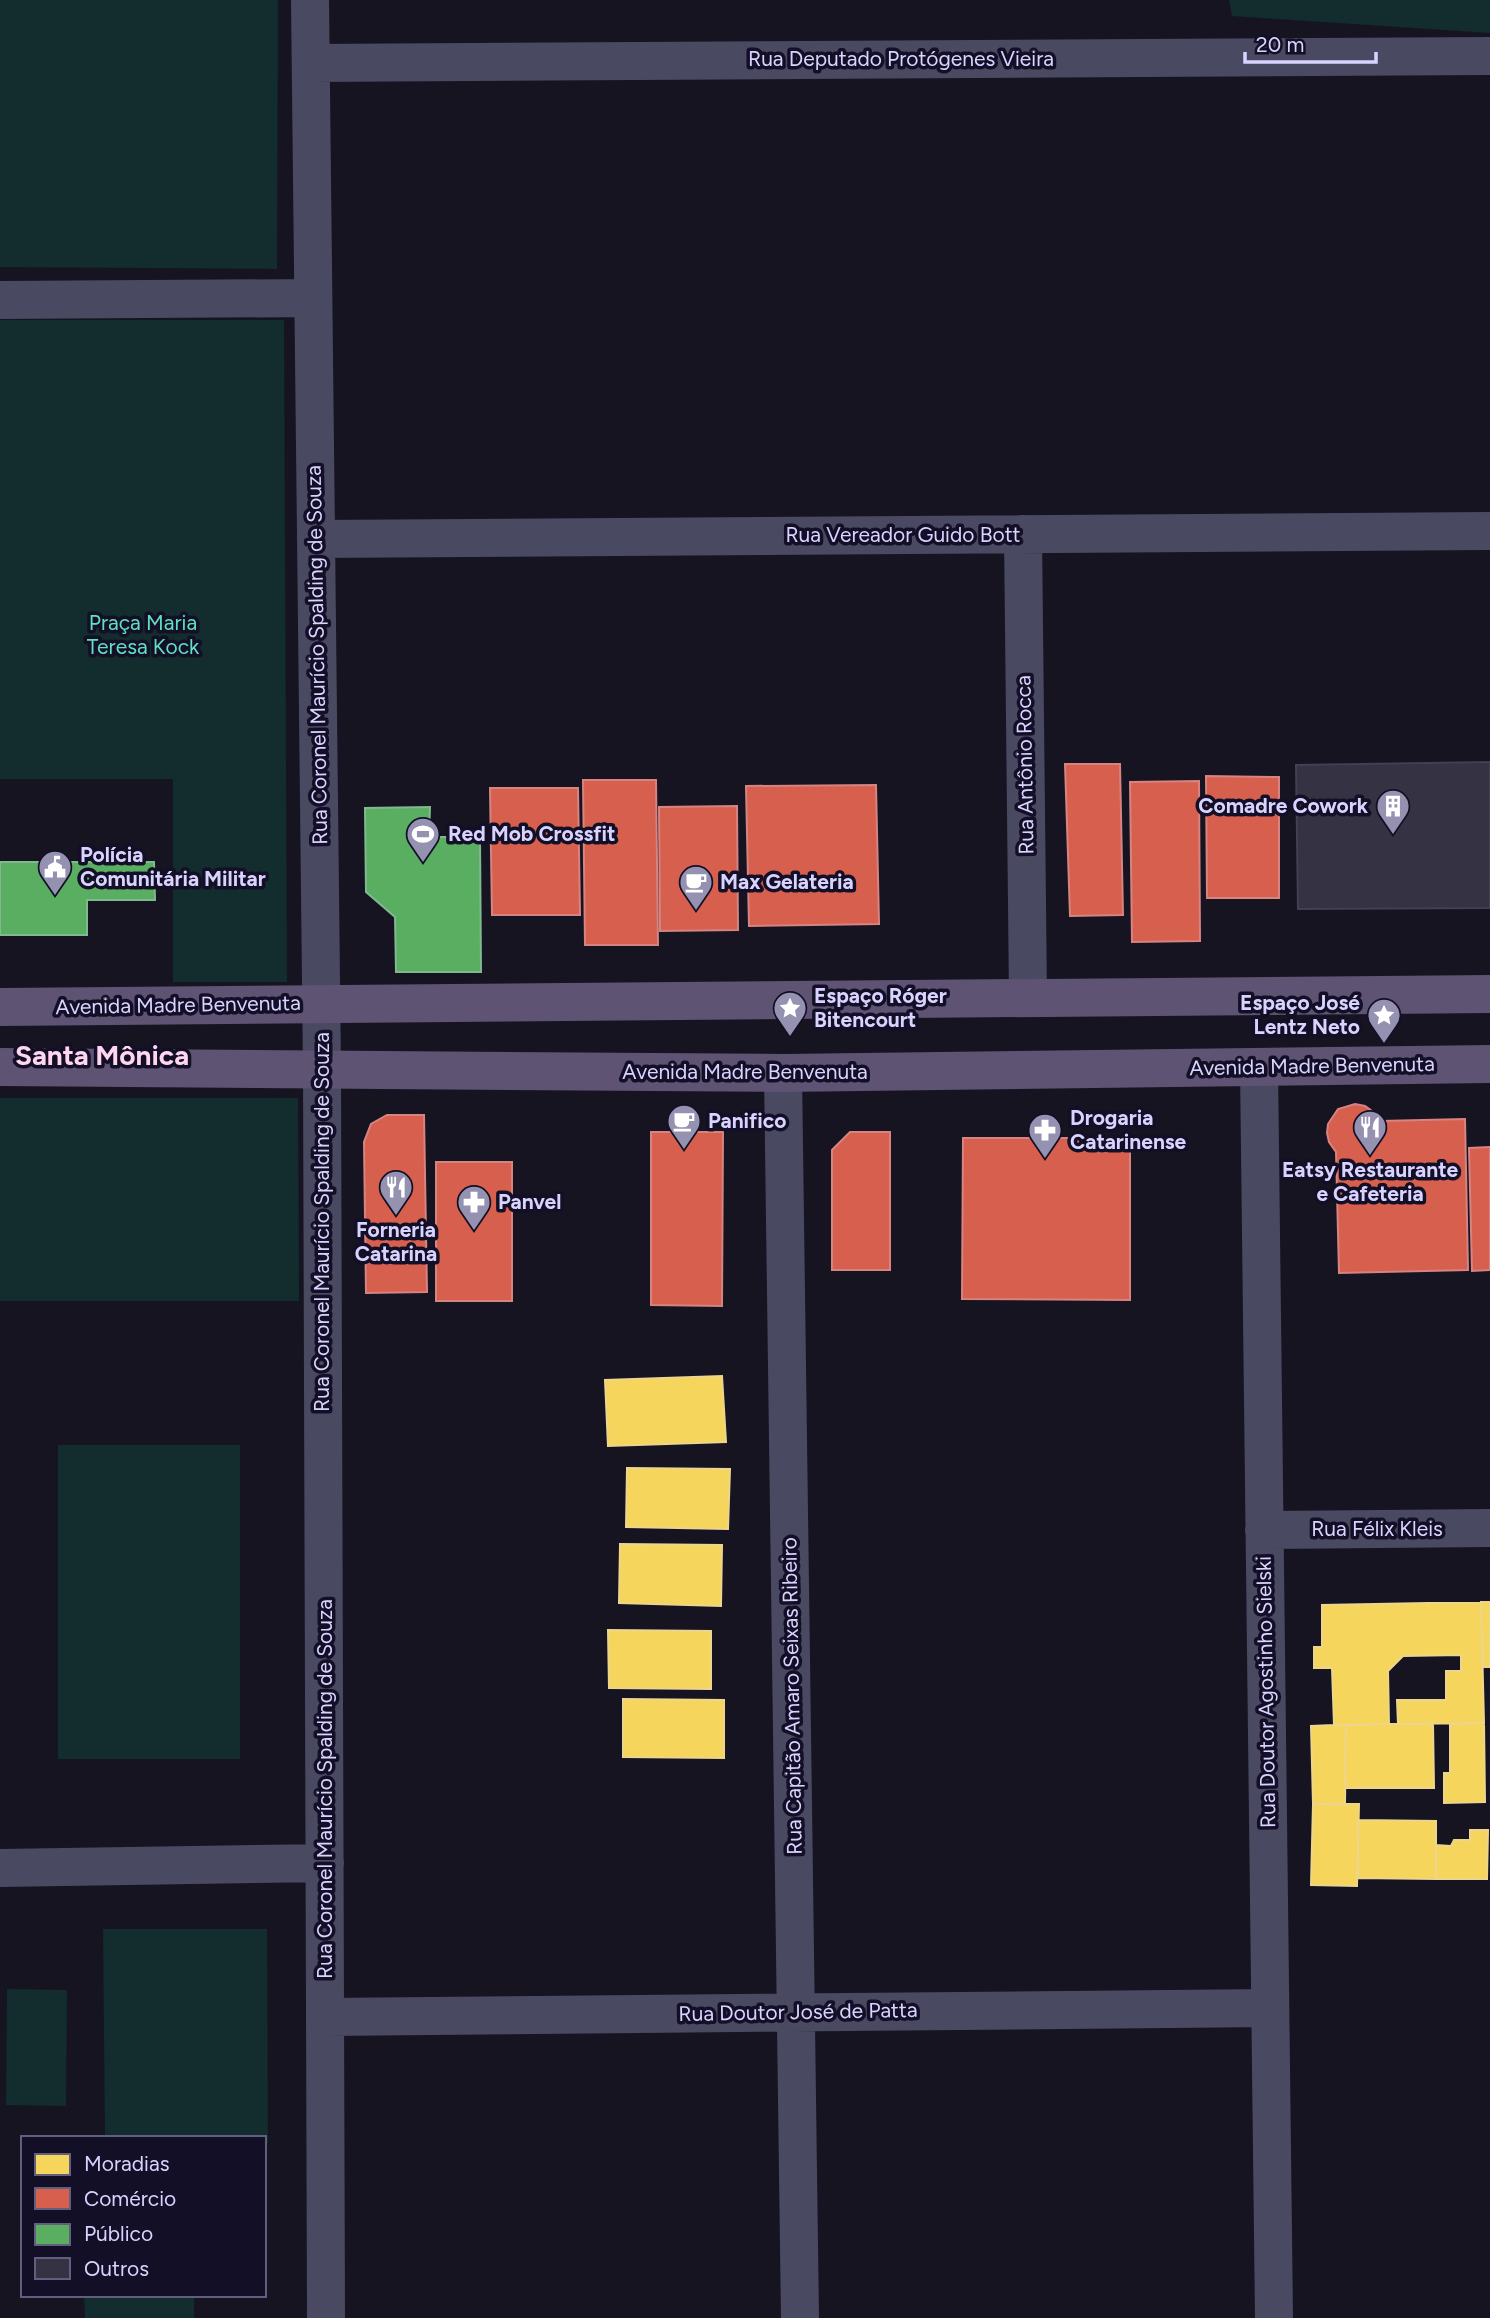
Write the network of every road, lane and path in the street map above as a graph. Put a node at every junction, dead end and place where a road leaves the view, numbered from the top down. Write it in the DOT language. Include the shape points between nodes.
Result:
graph roads {
  1 [pos="310,0"];
  2 [pos="1490,56"];
  3 [pos="311,63"];
  4 [pos="313,298"];
  5 [pos="0,300"];
  6 [pos="1490,531"];
  7 [pos="1023,534"];
  8 [pos="316,539"];
  9 [pos="1490,994"];
  10 [pos="1028,996"];
  11 [pos="321,1004"];
  12 [pos="0,1007"];
  13 [pos="1490,1064"];
  14 [pos="0,1067"];
  15 [pos="1259,1067"];
  16 [pos="322,1070"];
  17 [pos="783,1073"];
  18 [pos="1490,1528"];
  19 [pos="1264,1530"];
  20 [pos="325,1863"];
  21 [pos="0,1868"];
  22 [pos="1270,2008"];
  23 [pos="796,2012"];
  24 [pos="326,2017"];
  25 [pos="326,2318"];
  26 [pos="800,2318"];
  27 [pos="1273,2318"];
  1 -- 3 [label="street, Rua Coronel Maurício Spalding de Souza"];
  2 -- 3 [label="street, Rua Deputado Protógenes Vieira"];
  3 -- 4 [label="street, Rua Coronel Maurício Spalding de Souza"];
  4 -- 5 [label="street"];
  4 -- 8 [label="street, Rua Coronel Maurício Spalding de Souza"];
  6 -- 7 [label="street, Rua Vereador Guido Bott"];
  7 -- 8 [label="street, Rua Vereador Guido Bott"];
  7 -- 10 [label="street, Rua Antônio Rocca"];
  8 -- 11 [label="street, Rua Coronel Maurício Spalding de Souza"];
  9 -- 10 [label="main road, Avenida Madre Benvenuta"];
  10 -- 11 [label="main road, Avenida Madre Benvenuta"];
  11 -- 12 [label="main road, Avenida Madre Benvenuta"];
  11 -- 16 [label="street, Rua Coronel Maurício Spalding de Souza"];
  13 -- 15 [label="main road, Avenida Madre Benvenuta"];
  14 -- 16 [label="main road, Avenida Madre Benvenuta"];
  15 -- 17 [label="main road, Avenida Madre Benvenuta"];
  15 -- 19 [label="street, Rua Doutor Agostinho Sielski"];
  16 -- 17 [label="main road, Avenida Madre Benvenuta"];
  16 -- 20 [label="street, Rua Coronel Maurício Spalding de Souza"];
  17 -- 23 [label="street, Rua Capitão Amaro Seixas Ribeiro"];
  18 -- 19 [label="street, Rua Félix Kleis"];
  19 -- 22 [label="street, Rua Doutor Agostinho Sielski"];
  20 -- 21 [label="street"];
  20 -- 24 [label="street, Rua Coronel Maurício Spalding de Souza"];
  22 -- 23 [label="street, Rua Doutor José de Patta"];
  22 -- 27 [label="street, Rua Doutor Agostinho Sielski"];
  23 -- 24 [label="street, Rua Doutor José de Patta"];
  23 -- 26 [label="street, Rua Capitão Amaro Seixas Ribeiro"];
  24 -- 25 [label="street, Rua Coronel Maurício Spalding de Souza"];
}
